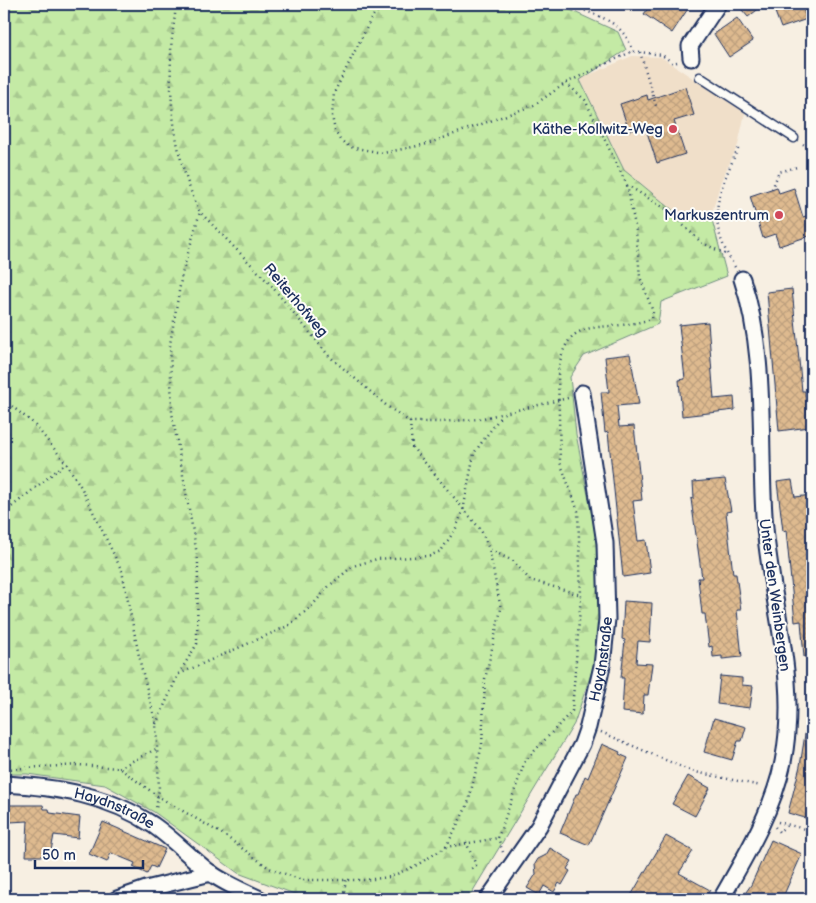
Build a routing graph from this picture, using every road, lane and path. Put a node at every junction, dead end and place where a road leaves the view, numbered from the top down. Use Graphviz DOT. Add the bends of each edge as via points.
graph roads {
  1 [pos="176,4"];
  2 [pos="384,4"];
  3 [pos="566,4"];
  4 [pos="718,4"];
  5 [pos="633,51"];
  6 [pos="640,52"];
  7 [pos="691,58"];
  8 [pos="700,77"];
  9 [pos="566,82"];
  10 [pos="657,109"];
  11 [pos="794,138"];
  12 [pos="740,145"];
  13 [pos="797,167"];
  14 [pos="629,188"];
  15 [pos="772,189"];
  16 [pos="200,212"];
  17 [pos="727,255"];
  18 [pos="742,279"];
  19 [pos="582,393"];
  20 [pos="4,400"];
  21 [pos="558,402"];
  22 [pos="502,414"];
  23 [pos="410,422"];
  24 [pos="66,463"];
  25 [pos="463,511"];
  26 [pos="4,513"];
  27 [pos="489,549"];
  28 [pos="581,595"];
  29 [pos="178,675"];
  30 [pos="156,724"];
  31 [pos="588,727"];
  32 [pos="156,749"];
  33 [pos="119,768"];
  34 [pos="4,769"];
  35 [pos="4,784"];
  36 [pos="774,790"];
  37 [pos="159,797"];
  38 [pos="773,821"];
  39 [pos="782,823"];
  40 [pos="787,825"];
  41 [pos="812,832"];
  42 [pos="466,842"];
  43 [pos="446,847"];
  44 [pos="470,870"];
  45 [pos="211,873"];
  46 [pos="346,880"];
  47 [pos="117,899"];
  48 [pos="260,899"];
  49 [pos="335,899"];
  50 [pos="488,899"];
  51 [pos="721,899"];
  1 -- 16 [label="path, Reiterhofweg" via="171,52 172,110 188,185"];
  2 -- 9 [label="path" via="372,17 334,93 332,116 335,131 340,140 350,147 383,153 427,144 534,105"];
  3 -- 5 [label="path" via="619,26 629,38"];
  4 -- 7 [label="street" via="690,46"];
  5 -- 6 [label="path"];
  5 -- 9 [label="path"];
  6 -- 7 [label="path" via="662,54 673,63"];
  6 -- 10 [label="path"];
  8 -- 11 [label="lane"];
  9 -- 14 [label="path" via="585,100"];
  12 -- 17 [label="path" via="723,182 715,216"];
  13 -- 15 [label="path" via="780,172"];
  14 -- 17 [label="path" via="666,209 701,242"];
  14 -- 21 [label="path" via="640,277 653,312 652,319 585,328 576,333 560,358"];
  16 -- 23 [label="path, Reiterhofweg" via="270,284 329,356"];
  16 -- 29 [label="path" via="182,274 170,344 172,413 198,560 197,644"];
  17 -- 18 [label="path"];
  18 -- 36 [label="street, Unter den Weinbergen" via="753,319 758,359 769,574 785,650 788,685 783,762"];
  19 -- 21 [label="path"];
  19 -- 31 [label="street, Haydnstraße" via="605,542 607,576 602,666"];
  20 -- 24 [label="path" via="33,423"];
  21 -- 22 [label="path"];
  21 -- 28 [label="path" via="560,462 578,511"];
  22 -- 23 [label="path" via="441,422"];
  22 -- 25 [label="path" via="474,453"];
  23 -- 25 [label="path" via="412,447"];
  24 -- 26 [label="path"];
  24 -- 30 [label="path" via="112,546 122,571"];
  25 -- 27 [label="path" via="481,530"];
  25 -- 29 [label="path" via="441,551 429,556 377,559 354,566 288,626"];
  27 -- 28 [label="path" via="513,561 530,580"];
  27 -- 43 [label="path" via="501,609 485,679 482,745 468,804"];
  28 -- 42 [label="path" via="572,711 525,760 498,838"];
  29 -- 30 [label="path"];
  30 -- 32 [label="path"];
  31 -- 36 [label="path" via="691,771"];
  31 -- 50 [label="street, Haydnstraße" via="539,826"];
  32 -- 33 [label="path"];
  32 -- 37 [label="path"];
  33 -- 34 [label="path" via="88,765"];
  33 -- 37 [label="path"];
  35 -- 45 [label="street, Haydnstraße" via="71,790 98,798 152,825"];
  36 -- 51 [label="street, Unter den Weinbergen" via="764,818"];
  37 -- 46 [label="path" via="224,835 269,868 302,880"];
  38 -- 40 [label="path" via="779,832"];
  39 -- 40 [label="path"];
  40 -- 41 [label="path"];
  42 -- 43 [label="path"];
  42 -- 44 [label="path" via="476,866"];
  43 -- 46 [label="path" via="390,877"];
  45 -- 47 [label="street"];
  45 -- 48 [label="street, Haydnstraße"];
  46 -- 49 [label="path" via="344,898"];
}
